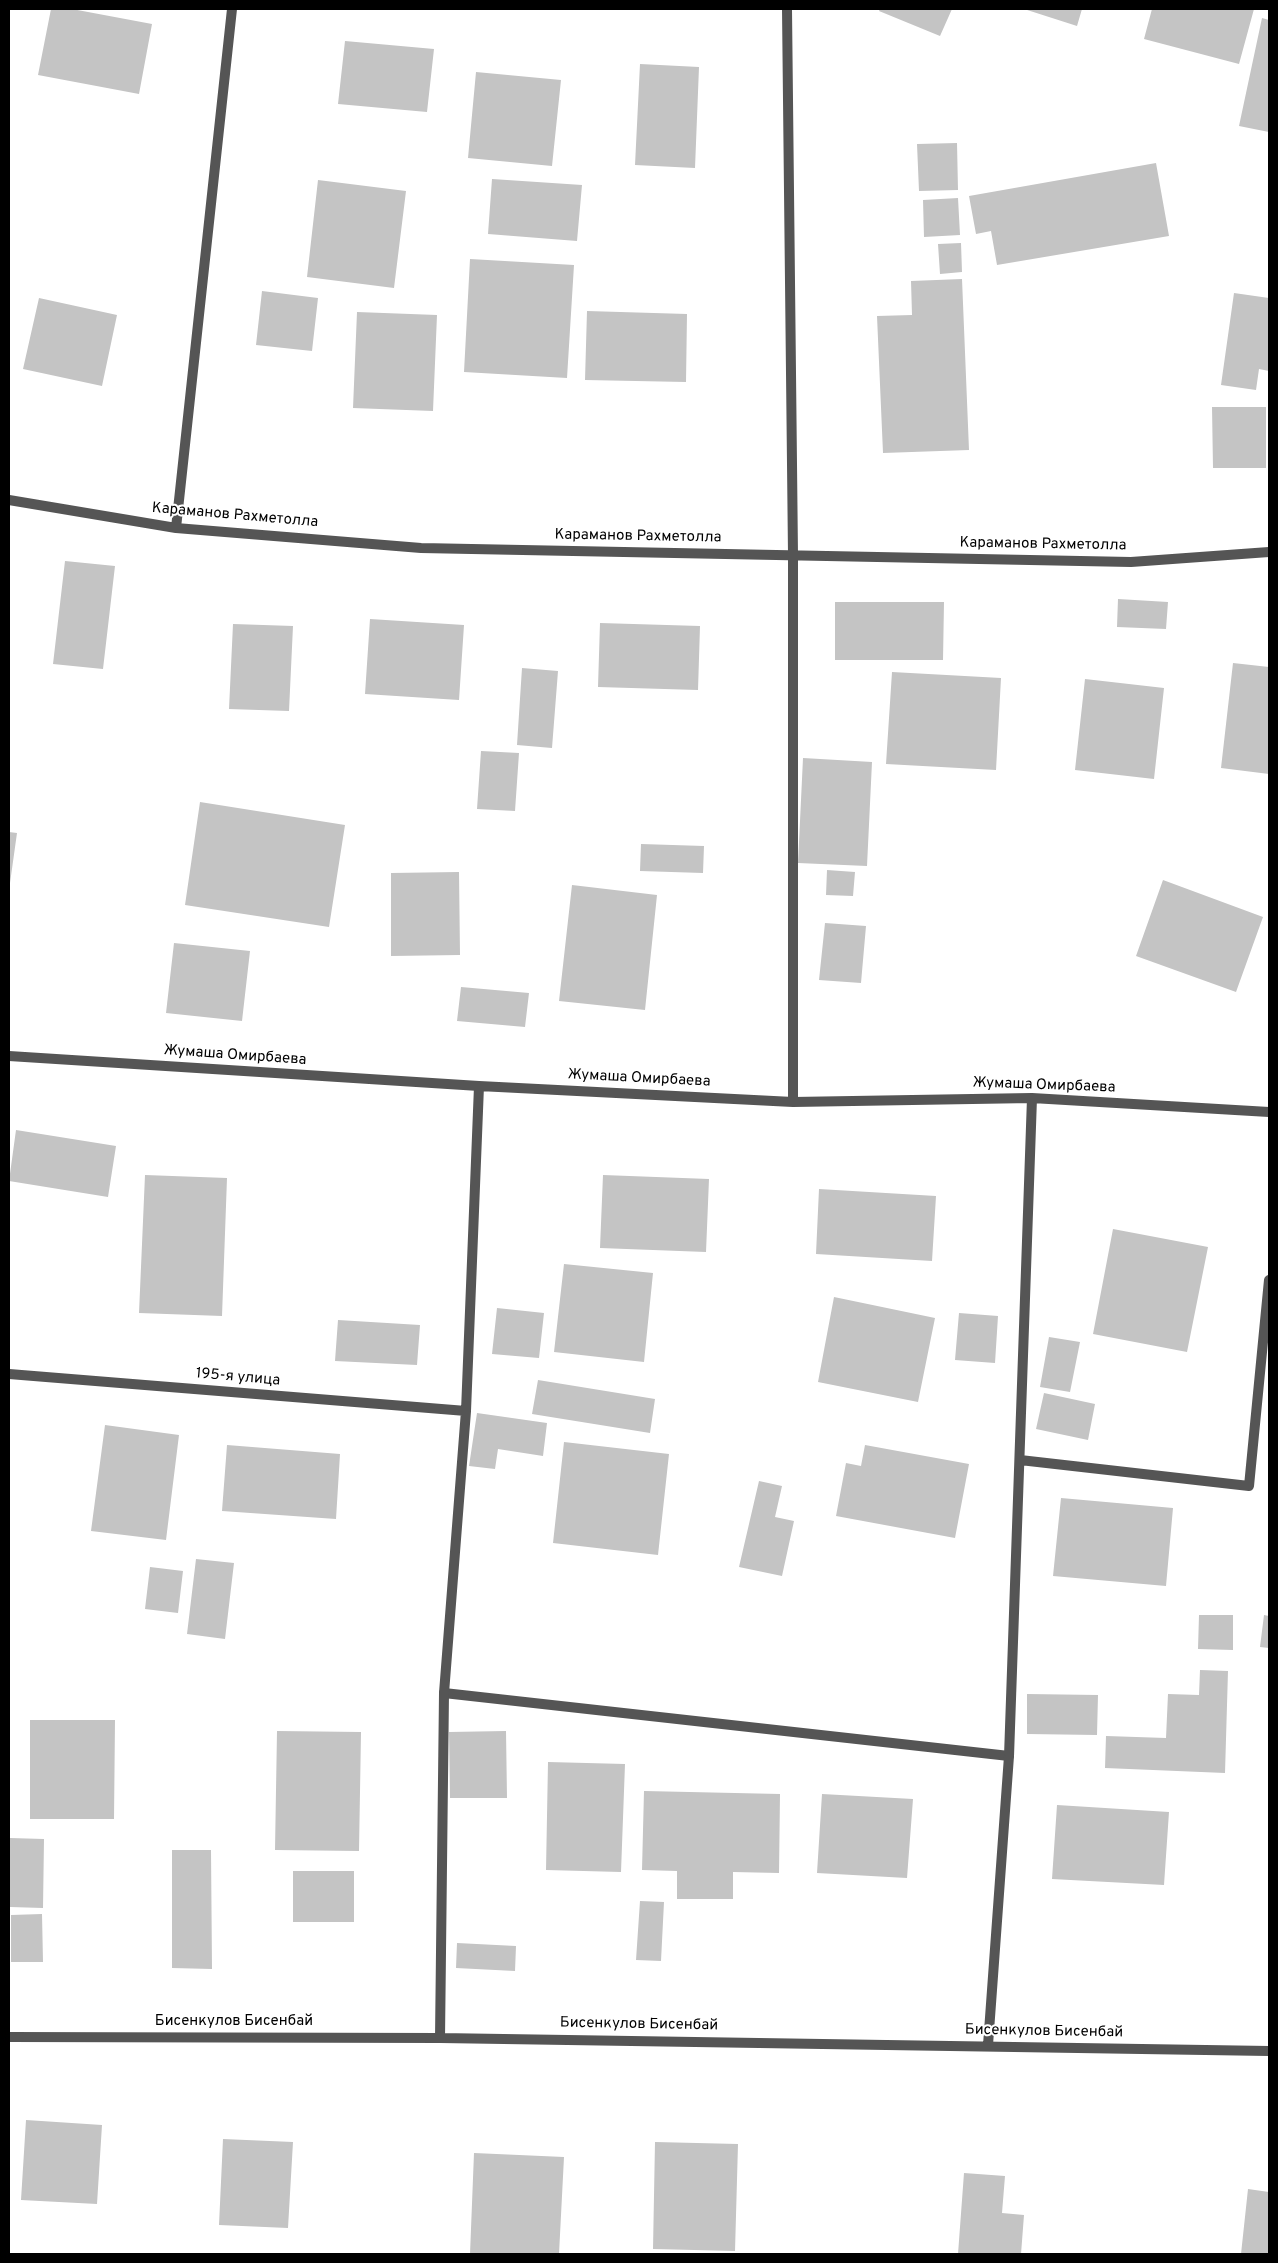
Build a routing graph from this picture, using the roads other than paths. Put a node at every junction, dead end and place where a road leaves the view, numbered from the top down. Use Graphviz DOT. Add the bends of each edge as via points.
graph roads {
  1 [pos="232,9"];
  2 [pos="787,9"];
  3 [pos="9,500"];
  4 [pos="176,528"];
  5 [pos="1269,552"];
  6 [pos="793,555"];
  7 [pos="9,1056"];
  8 [pos="479,1086"];
  9 [pos="1032,1098"];
  10 [pos="794,1102"];
  11 [pos="1269,1112"];
  12 [pos="1269,1280"];
  13 [pos="9,1374"];
  14 [pos="466,1411"];
  15 [pos="1020,1460"];
  16 [pos="444,1693"];
  17 [pos="1009,1756"];
  18 [pos="9,2037"];
  19 [pos="440,2038"];
  20 [pos="988,2045"];
  21 [pos="1269,2051"];
  1 -- 4 [label="street"];
  2 -- 6 [label="street"];
  3 -- 4 [label="street, Караманов Рахметолла"];
  4 -- 6 [label="street, Караманов Рахметолла" via="420,548"];
  5 -- 6 [label="street, Караманов Рахметолла" via="1131,562"];
  6 -- 10 [label="street"];
  7 -- 8 [label="street, Жумаша Омирбаева"];
  8 -- 10 [label="street, Жумаша Омирбаева"];
  8 -- 14 [label="street"];
  9 -- 10 [label="street, Жумаша Омирбаева"];
  9 -- 11 [label="street, Жумаша Омирбаева"];
  9 -- 15 [label="street"];
  12 -- 15 [label="street" via="1248,1486"];
  13 -- 14 [label="street, 195-я улица"];
  14 -- 16 [label="street"];
  15 -- 17 [label="street"];
  16 -- 17 [label="street"];
  16 -- 19 [label="street"];
  17 -- 20 [label="street"];
  18 -- 19 [label="street, Бисенкулов Бисенбай"];
  19 -- 20 [label="street, Бисенкулов Бисенбай"];
  20 -- 21 [label="street, Бисенкулов Бисенбай"];
}
